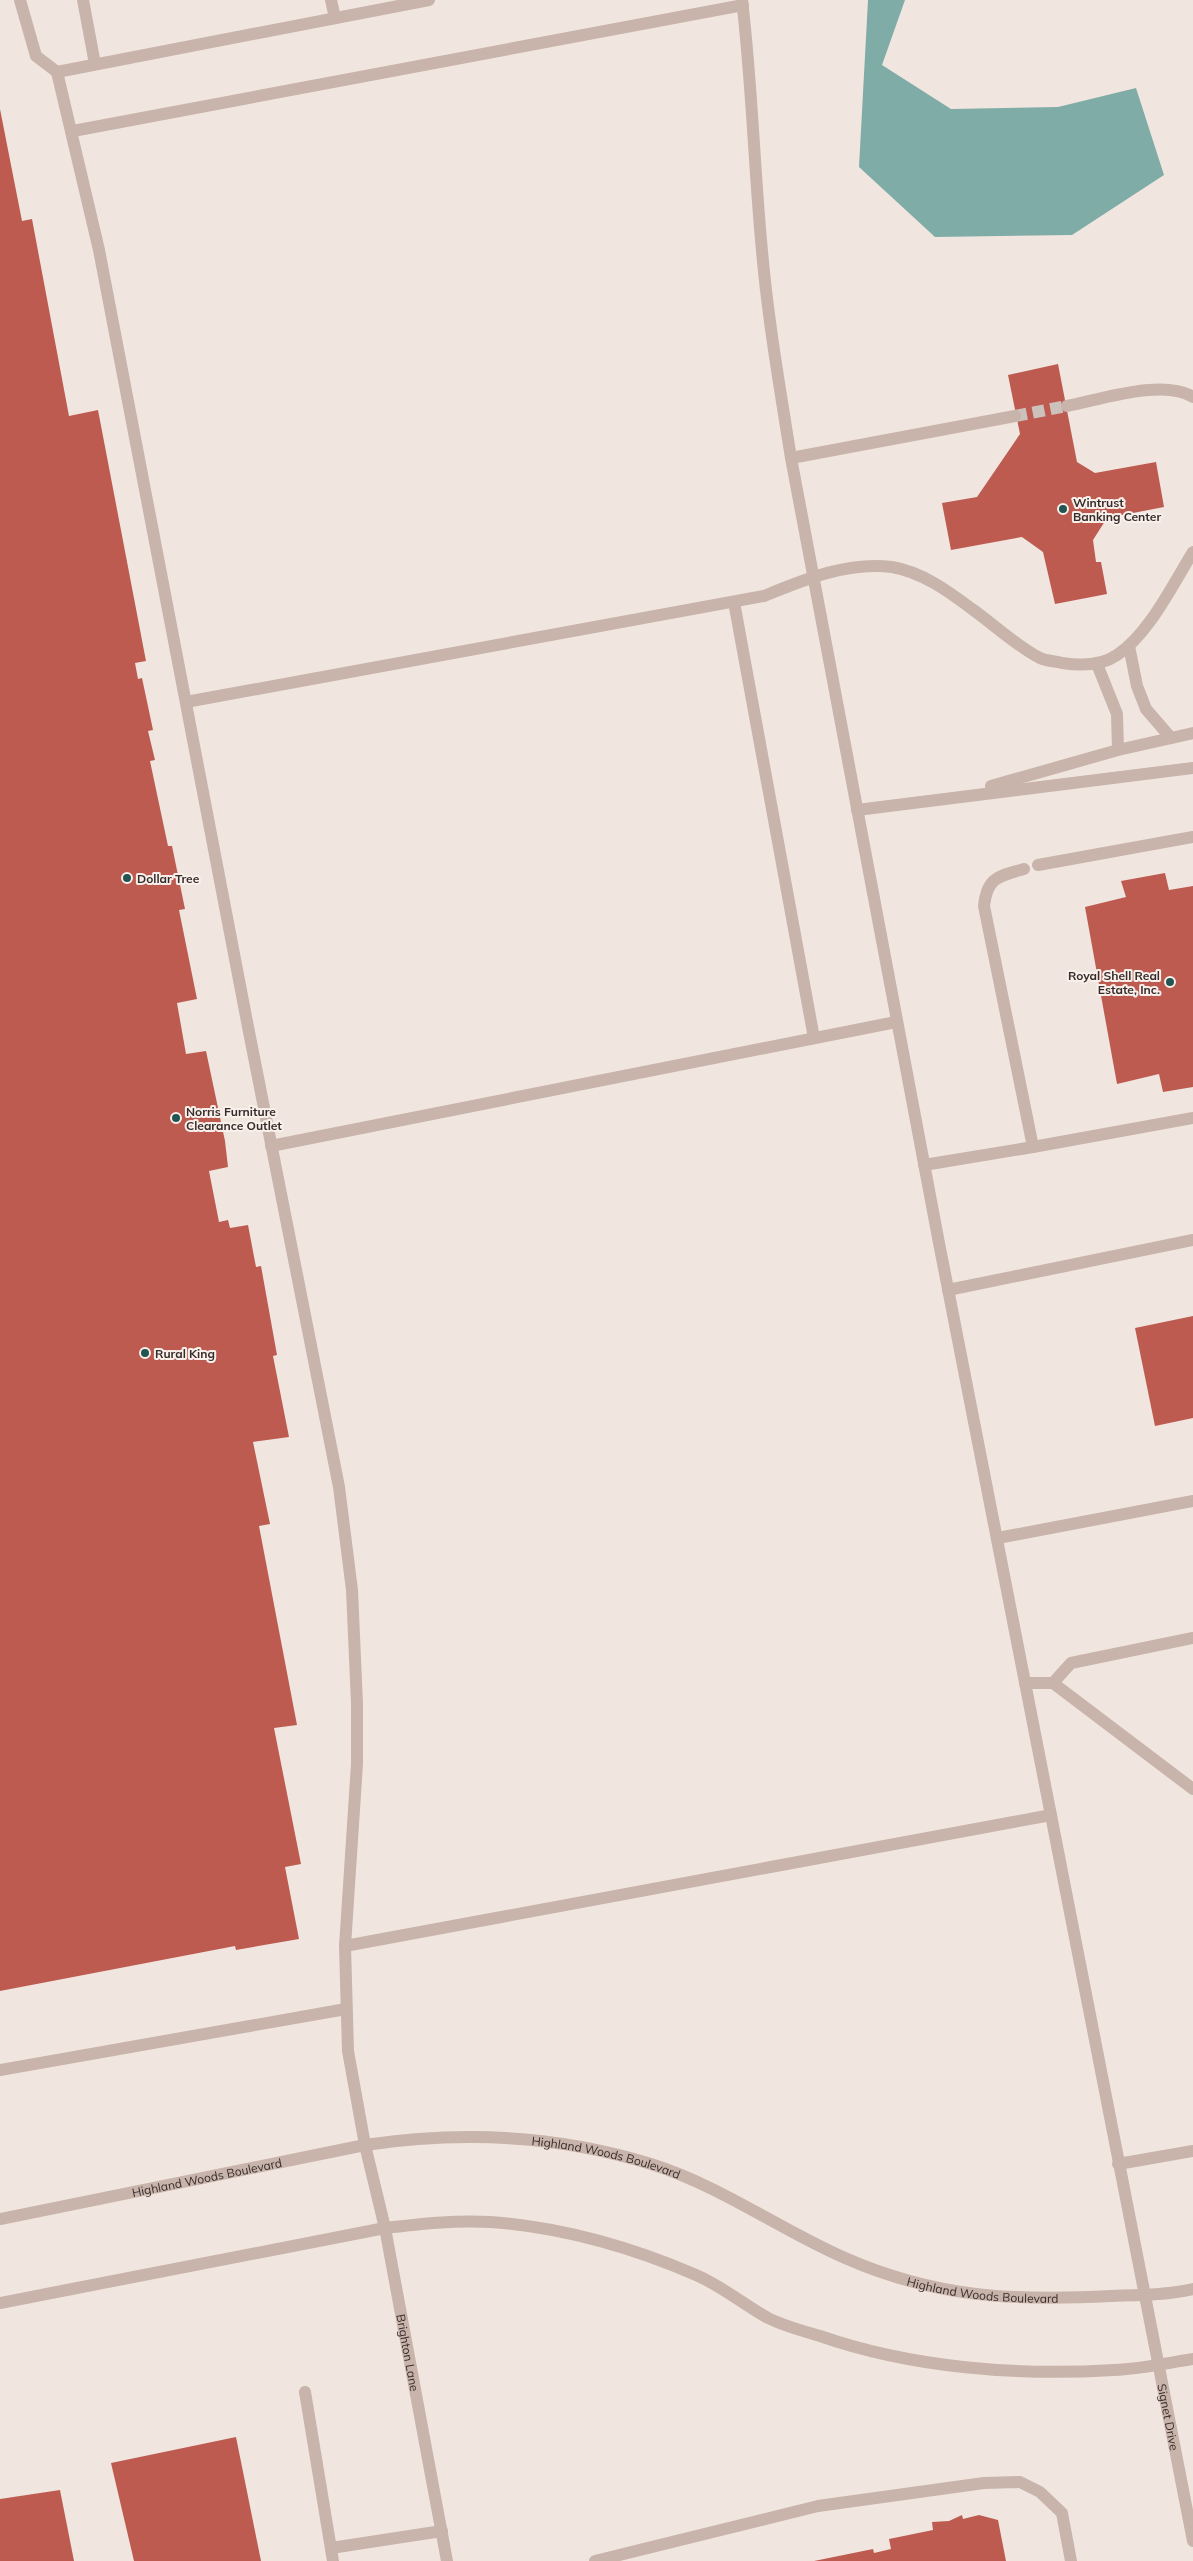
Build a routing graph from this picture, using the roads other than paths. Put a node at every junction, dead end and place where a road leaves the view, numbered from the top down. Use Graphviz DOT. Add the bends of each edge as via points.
graph roads {
  1 [pos="20,0"];
  2 [pos="83,0"];
  3 [pos="331,0"];
  4 [pos="429,0"];
  5 [pos="743,2"];
  6 [pos="335,18"];
  7 [pos="95,64"];
  8 [pos="57,72"];
  9 [pos="73,130"];
  10 [pos="1193,397"];
  11 [pos="1067,406"];
  12 [pos="1015,416"];
  13 [pos="791,458"];
  14 [pos="1193,552"];
  15 [pos="814,575"];
  16 [pos="734,602"];
  17 [pos="1128,646"];
  18 [pos="1096,664"];
  19 [pos="186,702"];
  20 [pos="1193,733"];
  21 [pos="1171,738"];
  22 [pos="1118,750"];
  23 [pos="1193,768"];
  24 [pos="952,797"];
  25 [pos="856,810"];
  26 [pos="1193,837"];
  27 [pos="1038,865"];
  28 [pos="1024,869"];
  29 [pos="896,1022"];
  30 [pos="814,1038"];
  31 [pos="1193,1118"];
  32 [pos="271,1146"];
  33 [pos="1033,1147"];
  34 [pos="924,1165"];
  35 [pos="1193,1240"];
  36 [pos="948,1290"];
  37 [pos="1193,1501"];
  38 [pos="998,1538"];
  39 [pos="1193,1638"];
  40 [pos="1026,1683"];
  41 [pos="1053,1683"];
  42 [pos="1193,1789"];
  43 [pos="1051,1815"];
  44 [pos="345,1946"];
  45 [pos="346,2009"];
  46 [pos="0,2070"];
  47 [pos="365,2145"];
  48 [pos="1193,2151"];
  49 [pos="1118,2164"];
  50 [pos="0,2219"];
  51 [pos="385,2228"];
  52 [pos="1193,2289"];
  53 [pos="1144,2294"];
  54 [pos="0,2303"];
  55 [pos="1193,2359"];
  56 [pos="1157,2364"];
  57 [pos="304,2392"];
  58 [pos="442,2531"];
  59 [pos="1193,2541"];
  60 [pos="331,2548"];
  61 [pos="333,2561"];
  62 [pos="447,2561"];
  63 [pos="595,2561"];
  64 [pos="1071,2561"];
  1 -- 8 [label="street" via="36,56"];
  2 -- 7 [label="street"];
  3 -- 6 [label="street"];
  4 -- 6 [label="street"];
  5 -- 9 [label="street"];
  5 -- 13 [label="street, Signet Drive" via="762,253"];
  6 -- 7 [label="street"];
  7 -- 8 [label="street"];
  8 -- 9 [label="street, Brighton Lane"];
  9 -- 19 [label="street, Brighton Lane"];
  10 -- 11 [label="street" via="1172,390 1153,390"];
  12 -- 13 [label="street"];
  13 -- 15 [label="street, Signet Drive"];
  14 -- 17 [label="street" via="1148,623"];
  15 -- 16 [label="street" via="764,596"];
  15 -- 18 [label="street" via="890,567 916,573 1040,658 1078,666"];
  15 -- 25 [label="street, Signet Drive"];
  16 -- 19 [label="street"];
  16 -- 30 [label="street"];
  17 -- 18 [label="street" via="1116,656"];
  17 -- 21 [label="street" via="1146,709"];
  18 -- 22 [label="street" via="1118,714"];
  19 -- 32 [label="street, Brighton Lane"];
  20 -- 21 [label="street"];
  21 -- 22 [label="street"];
  22 -- 24 [label="street"];
  23 -- 24 [label="street"];
  24 -- 25 [label="street"];
  25 -- 29 [label="street, Signet Drive"];
  26 -- 27 [label="street"];
  28 -- 33 [label="street" via="996,877 986,892 984,906"];
  29 -- 30 [label="street"];
  29 -- 34 [label="street, Signet Drive"];
  30 -- 32 [label="street"];
  31 -- 33 [label="street"];
  32 -- 44 [label="street, Brighton Lane" via="337,1478 352,1590 357,1764"];
  33 -- 34 [label="street"];
  34 -- 36 [label="street, Signet Drive"];
  35 -- 36 [label="street"];
  36 -- 38 [label="street, Signet Drive"];
  37 -- 38 [label="street"];
  38 -- 40 [label="street, Signet Drive"];
  39 -- 41 [label="street" via="1071,1663"];
  40 -- 41 [label="street"];
  40 -- 43 [label="street, Signet Drive"];
  41 -- 42 [label="street"];
  43 -- 44 [label="street"];
  43 -- 49 [label="street, Signet Drive"];
  44 -- 45 [label="street, Brighton Lane"];
  45 -- 46 [label="street"];
  45 -- 47 [label="street, Brighton Lane" via="348,2051"];
  47 -- 50 [label="street, Highland Woods Boulevard"];
  47 -- 51 [label="street, Brighton Lane"];
  47 -- 53 [label="street, Highland Woods Boulevard" via="480,2136 568,2144 627,2157 693,2179 845,2258 934,2288 979,2296 1041,2300"];
  48 -- 49 [label="street"];
  49 -- 53 [label="street, Signet Drive"];
  51 -- 54 [label="street"];
  51 -- 56 [label="street" via="488,2222 533,2226 589,2238 645,2254 699,2276 769,2318 822,2338 877,2353 1022,2372 1116,2370"];
  51 -- 58 [label="street, Brighton Lane"];
  52 -- 53 [label="street, Highland Woods Boulevard"];
  53 -- 56 [label="street, Signet Drive"];
  55 -- 56 [label="street"];
  56 -- 59 [label="street, Signet Drive"];
  57 -- 60 [label="street"];
  58 -- 60 [label="street"];
  58 -- 62 [label="street, Brighton Lane"];
  60 -- 61 [label="street"];
  63 -- 64 [label="street" via="818,2506 984,2483 1020,2482 1040,2492 1062,2513"];
}
